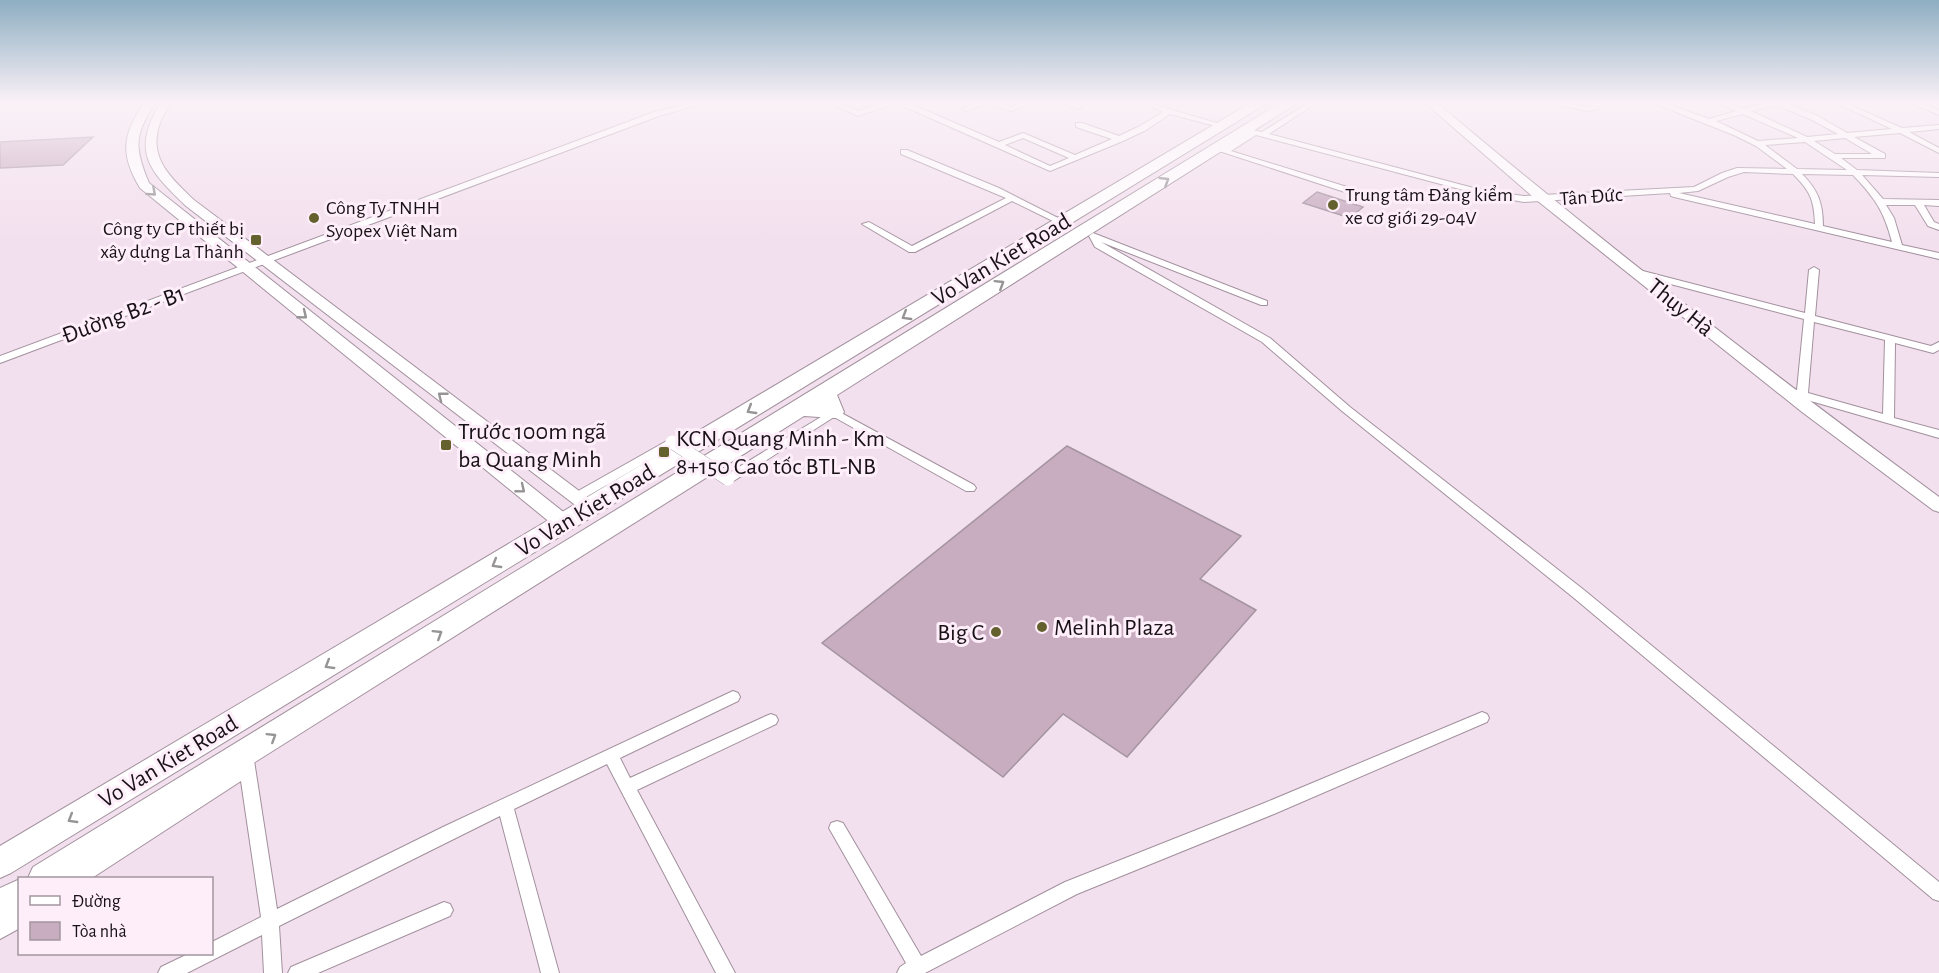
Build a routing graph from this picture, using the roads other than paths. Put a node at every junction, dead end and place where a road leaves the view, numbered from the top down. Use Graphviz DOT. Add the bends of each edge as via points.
graph roads {
  1 [pos="133,147"];
  2 [pos="151,147"];
  3 [pos="567,147"];
  4 [pos="1003,147"];
  5 [pos="1052,147"];
  6 [pos="1101,147"];
  7 [pos="1186,147"];
  8 [pos="1227,147"];
  9 [pos="1313,147"];
  10 [pos="1482,147"];
  11 [pos="1760,147"];
  12 [pos="1819,147"];
  13 [pos="1868,147"];
  14 [pos="1222,150"];
  15 [pos="904,152"];
  16 [pos="1833,156"];
  17 [pos="1076,158"];
  18 [pos="1792,171"];
  19 [pos="1855,173"];
  20 [pos="1939,175"];
  21 [pos="1662,191"];
  22 [pos="1357,193"];
  23 [pos="1012,198"];
  24 [pos="1543,200"];
  25 [pos="1882,202"];
  26 [pos="1918,203"];
  27 [pos="1939,203"];
  28 [pos="1062,222"];
  29 [pos="866,224"];
  30 [pos="1819,227"];
  31 [pos="1939,227"];
  32 [pos="1088,234"];
  33 [pos="1898,246"];
  34 [pos="1939,256"];
  35 [pos="265,260"];
  36 [pos="246,268"];
  37 [pos="1814,270"];
  38 [pos="1638,273"];
  39 [pos="1264,303"];
  40 [pos="1809,317"];
  41 [pos="1890,339"];
  42 [pos="1937,351"];
  43 [pos="0,360"];
  44 [pos="1786,390"];
  45 [pos="1802,395"];
  46 [pos="820,405"];
  47 [pos="1888,420"];
  48 [pos="1939,434"];
  49 [pos="970,488"];
  50 [pos="582,502"];
  51 [pos="1939,506"];
  52 [pos="557,518"];
  53 [pos="613,525"];
  54 [pos="587,541"];
  55 [pos="733,697"];
  56 [pos="1482,718"];
  57 [pos="771,720"];
  58 [pos="610,755"];
  59 [pos="245,761"];
  60 [pos="627,787"];
  61 [pos="505,806"];
  62 [pos="837,828"];
  63 [pos="0,863"];
  64 [pos="47,877"];
  65 [pos="81,877"];
  66 [pos="1939,893"];
  67 [pos="18,895"];
  68 [pos="0,906"];
  69 [pos="444,910"];
  70 [pos="18,919"];
  71 [pos="270,922"];
  72 [pos="0,930"];
  73 [pos="213,950"];
  74 [pos="205,955"];
  75 [pos="912,970"];
  76 [pos="167,973"];
  77 [pos="273,973"];
  78 [pos="297,973"];
  79 [pos="550,973"];
  80 [pos="726,973"];
  1 -- 36 [label="street, one-way" via="132,157 142,182"];
  2 -- 35 [label="street" via="162,177"];
  3 -- 35 [label="street, Đường B2 - B1"];
  4 -- 17 [label="street" via="1050,170"];
  5 -- 17 [label="street"];
  6 -- 17 [label="street"];
  7 -- 28 [label="highway, Vo Van Kiet Road"];
  8 -- 14 [label="highway, Vo Van Kiet Road"];
  9 -- 24 [label="street, Tân Đức" via="1485,193"];
  10 -- 24 [label="street, Thụy Hà"];
  11 -- 18 [label="street"];
  12 -- 16 [label="street"];
  13 -- 16 [label="street" via="1882,156"];
  14 -- 22 [label="street"];
  32 -- 14 [label="highway, Vo Van Kiet Road, one-way"];
  15 -- 23 [label="street"];
  16 -- 19 [label="street"];
  18 -- 19 [label="street, Tân Đức"];
  18 -- 21 [label="street, Tân Đức" via="1727,172 1695,189"];
  18 -- 30 [label="street" via="1812,189"];
  19 -- 20 [label="street, Tân Đức"];
  19 -- 25 [label="street"];
  21 -- 24 [label="street, Tân Đức"];
  21 -- 30 [label="street"];
  23 -- 28 [label="street"];
  23 -- 29 [label="street" via="912,250"];
  24 -- 38 [label="street, Thụy Hà"];
  25 -- 26 [label="street"];
  25 -- 33 [label="street" via="1892,218"];
  26 -- 27 [label="street"];
  26 -- 31 [label="street" via="1931,224"];
  28 -- 50 [label="highway, Vo Van Kiet Road, one-way"];
  30 -- 33 [label="street"];
  32 -- 39 [label="street"];
  46 -- 32 [label="highway, Vo Van Kiet Road, one-way" via="916,344 964,307"];
  32 -- 66 [label="street" via="1108,251 1266,340"];
  33 -- 34 [label="street"];
  35 -- 36 [label="street, Đường B2 - B1"];
  50 -- 35 [label="street, one-way"];
  36 -- 43 [label="street, Đường B2 - B1"];
  36 -- 52 [label="street, one-way"];
  37 -- 40 [label="street"];
  38 -- 40 [label="street"];
  38 -- 44 [label="street, Thụy Hà"];
  40 -- 41 [label="street"];
  40 -- 45 [label="street"];
  41 -- 42 [label="street"];
  41 -- 47 [label="street"];
  44 -- 45 [label="street"];
  44 -- 51 [label="street, Thụy Hà"];
  45 -- 47 [label="street"];
  46 -- 49 [label="street"];
  46 -- 50 [label="street, bridge" via="728,479 672,442"];
  46 -- 53 [label="highway, Vo Van Kiet Road"];
  47 -- 48 [label="street"];
  50 -- 52 [label="highway, Vo Van Kiet Road"];
  50 -- 53 [label="highway"];
  52 -- 54 [label="highway"];
  52 -- 63 [label="highway, Vo Van Kiet Road, one-way"];
  53 -- 54 [label="highway, Vo Van Kiet Road"];
  59 -- 54 [label="highway, Vo Van Kiet Road, one-way"];
  55 -- 58 [label="street"];
  56 -- 75 [label="street" via="1071,888"];
  57 -- 60 [label="street"];
  58 -- 60 [label="street"];
  58 -- 61 [label="street"];
  59 -- 64 [label="highway, Vo Van Kiet Road"];
  59 -- 65 [label="street"];
  59 -- 71 [label="street"];
  60 -- 80 [label="street"];
  61 -- 71 [label="street"];
  61 -- 79 [label="street"];
  62 -- 75 [label="street"];
  67 -- 68 [label="highway"];
  69 -- 78 [label="street"];
  70 -- 72 [label="street"];
  71 -- 73 [label="street"];
  71 -- 77 [label="street"];
  74 -- 76 [label="street"];
}
